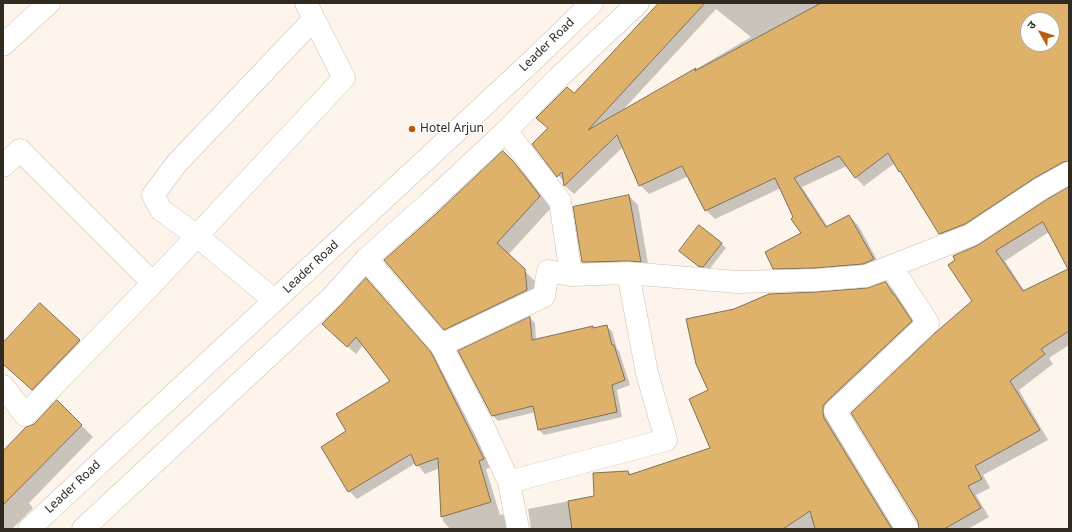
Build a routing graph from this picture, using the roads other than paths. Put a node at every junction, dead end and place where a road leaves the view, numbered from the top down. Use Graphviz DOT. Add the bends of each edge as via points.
graph roads {
  1 [pos="49,3"];
  2 [pos="592,3"];
  3 [pos="638,3"];
  4 [pos="310,11"];
  5 [pos="3,45"];
  6 [pos="506,131"];
  7 [pos="3,166"];
  8 [pos="1069,173"];
  9 [pos="197,236"];
  10 [pos="366,259"];
  11 [pos="891,266"];
  12 [pos="628,273"];
  13 [pos="571,275"];
  14 [pos="153,283"];
  15 [pos="274,300"];
  16 [pos="441,345"];
  17 [pos="3,386"];
  18 [pos="509,482"];
  19 [pos="29,529"];
  20 [pos="83,529"];
  21 [pos="518,529"];
  22 [pos="907,529"];
  1 -- 5 [label="street"];
  2 -- 15 [label="street, Leader Road"];
  3 -- 6 [label="street"];
  4 -- 9 [label="street" via="344,78"];
  4 -- 9 [label="street" via="177,163 153,195 161,210"];
  6 -- 10 [label="street"];
  6 -- 13 [label="street" via="560,201"];
  7 -- 14 [label="street" via="20,150"];
  8 -- 11 [label="street" via="971,235"];
  9 -- 14 [label="street"];
  9 -- 15 [label="street"];
  10 -- 16 [label="street"];
  10 -- 20 [label="street" via="331,298"];
  11 -- 12 [label="street" via="866,276 816,280 737,282"];
  11 -- 22 [label="street" via="928,323 835,411"];
  12 -- 13 [label="street"];
  12 -- 18 [label="street" via="647,373 666,440"];
  13 -- 16 [label="street" via="548,271 544,296"];
  14 -- 17 [label="street" via="25,415"];
  15 -- 19 [label="street, Leader Road"];
  16 -- 18 [label="street"];
  18 -- 21 [label="street"];
}
